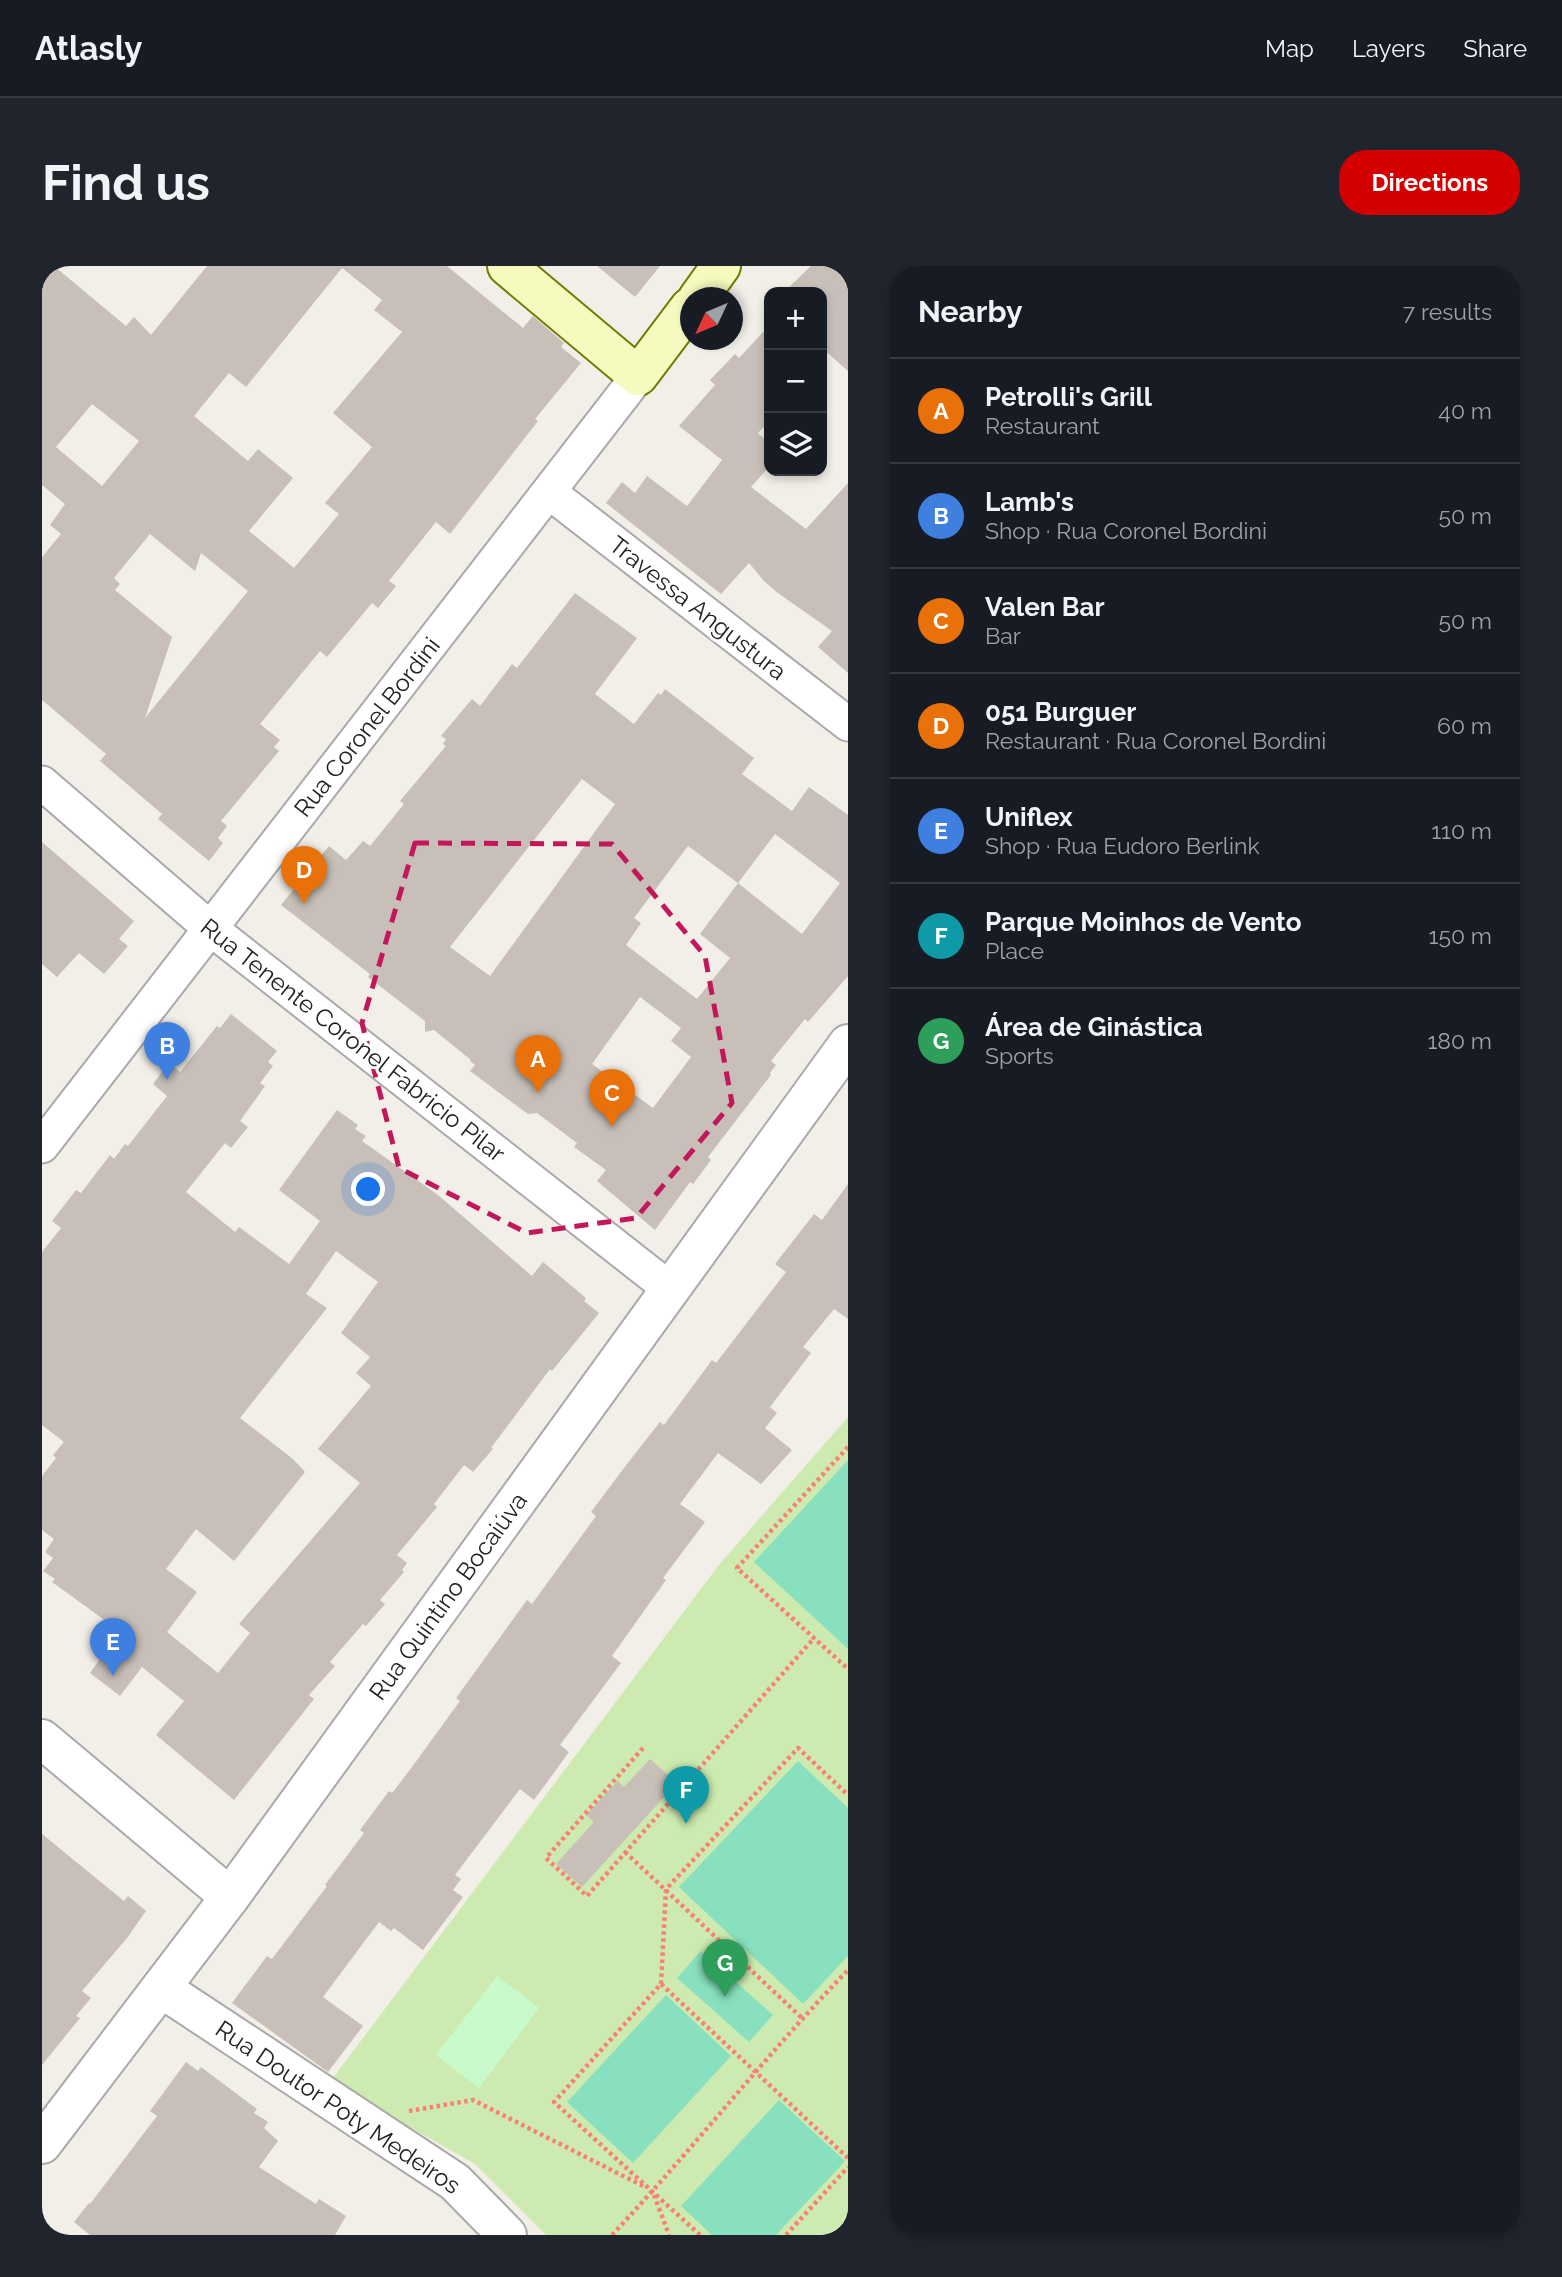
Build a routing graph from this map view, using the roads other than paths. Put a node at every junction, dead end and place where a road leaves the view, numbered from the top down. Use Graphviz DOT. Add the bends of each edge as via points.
graph roads {
  1 [pos="507,266"];
  2 [pos="721,266"];
  3 [pos="706,287"];
  4 [pos="680,321"];
  5 [pos="638,376"];
  6 [pos="549,492"];
  7 [pos="848,724"];
  8 [pos="42,783"];
  9 [pos="211,929"];
  10 [pos="848,1044"];
  11 [pos="42,1146"];
  12 [pos="670,1290"];
  13 [pos="42,1739"];
  14 [pos="230,1898"];
  15 [pos="160,1988"];
  16 [pos="42,2144"];
  17 [pos="507,2235"];
  1 -- 5 [label="main road"];
  2 -- 3 [label="main road"];
  4 -- 5 [label="main road, Rua Coronel Bordini"];
  5 -- 6 [label="street, Rua Coronel Bordini"];
  6 -- 7 [label="street, Travessa Angustura"];
  6 -- 9 [label="street, Rua Coronel Bordini"];
  8 -- 9 [label="street, Rua Tenente Coronel Fabricio Pilar"];
  9 -- 11 [label="street, Rua Coronel Bordini"];
  9 -- 12 [label="street, Rua Tenente Coronel Fabricio Pilar"];
  10 -- 12 [label="street, Rua Quintino Bocaiúva"];
  12 -- 14 [label="street, Rua Quintino Bocaiúva"];
  13 -- 14 [label="street"];
  14 -- 15 [label="street, Rua Quintino Bocaiúva"];
  15 -- 16 [label="street, Rua Quintino Bocaiúva"];
  15 -- 17 [label="street, Rua Doutor Poty Medeiros" via="456,2182"];
}
